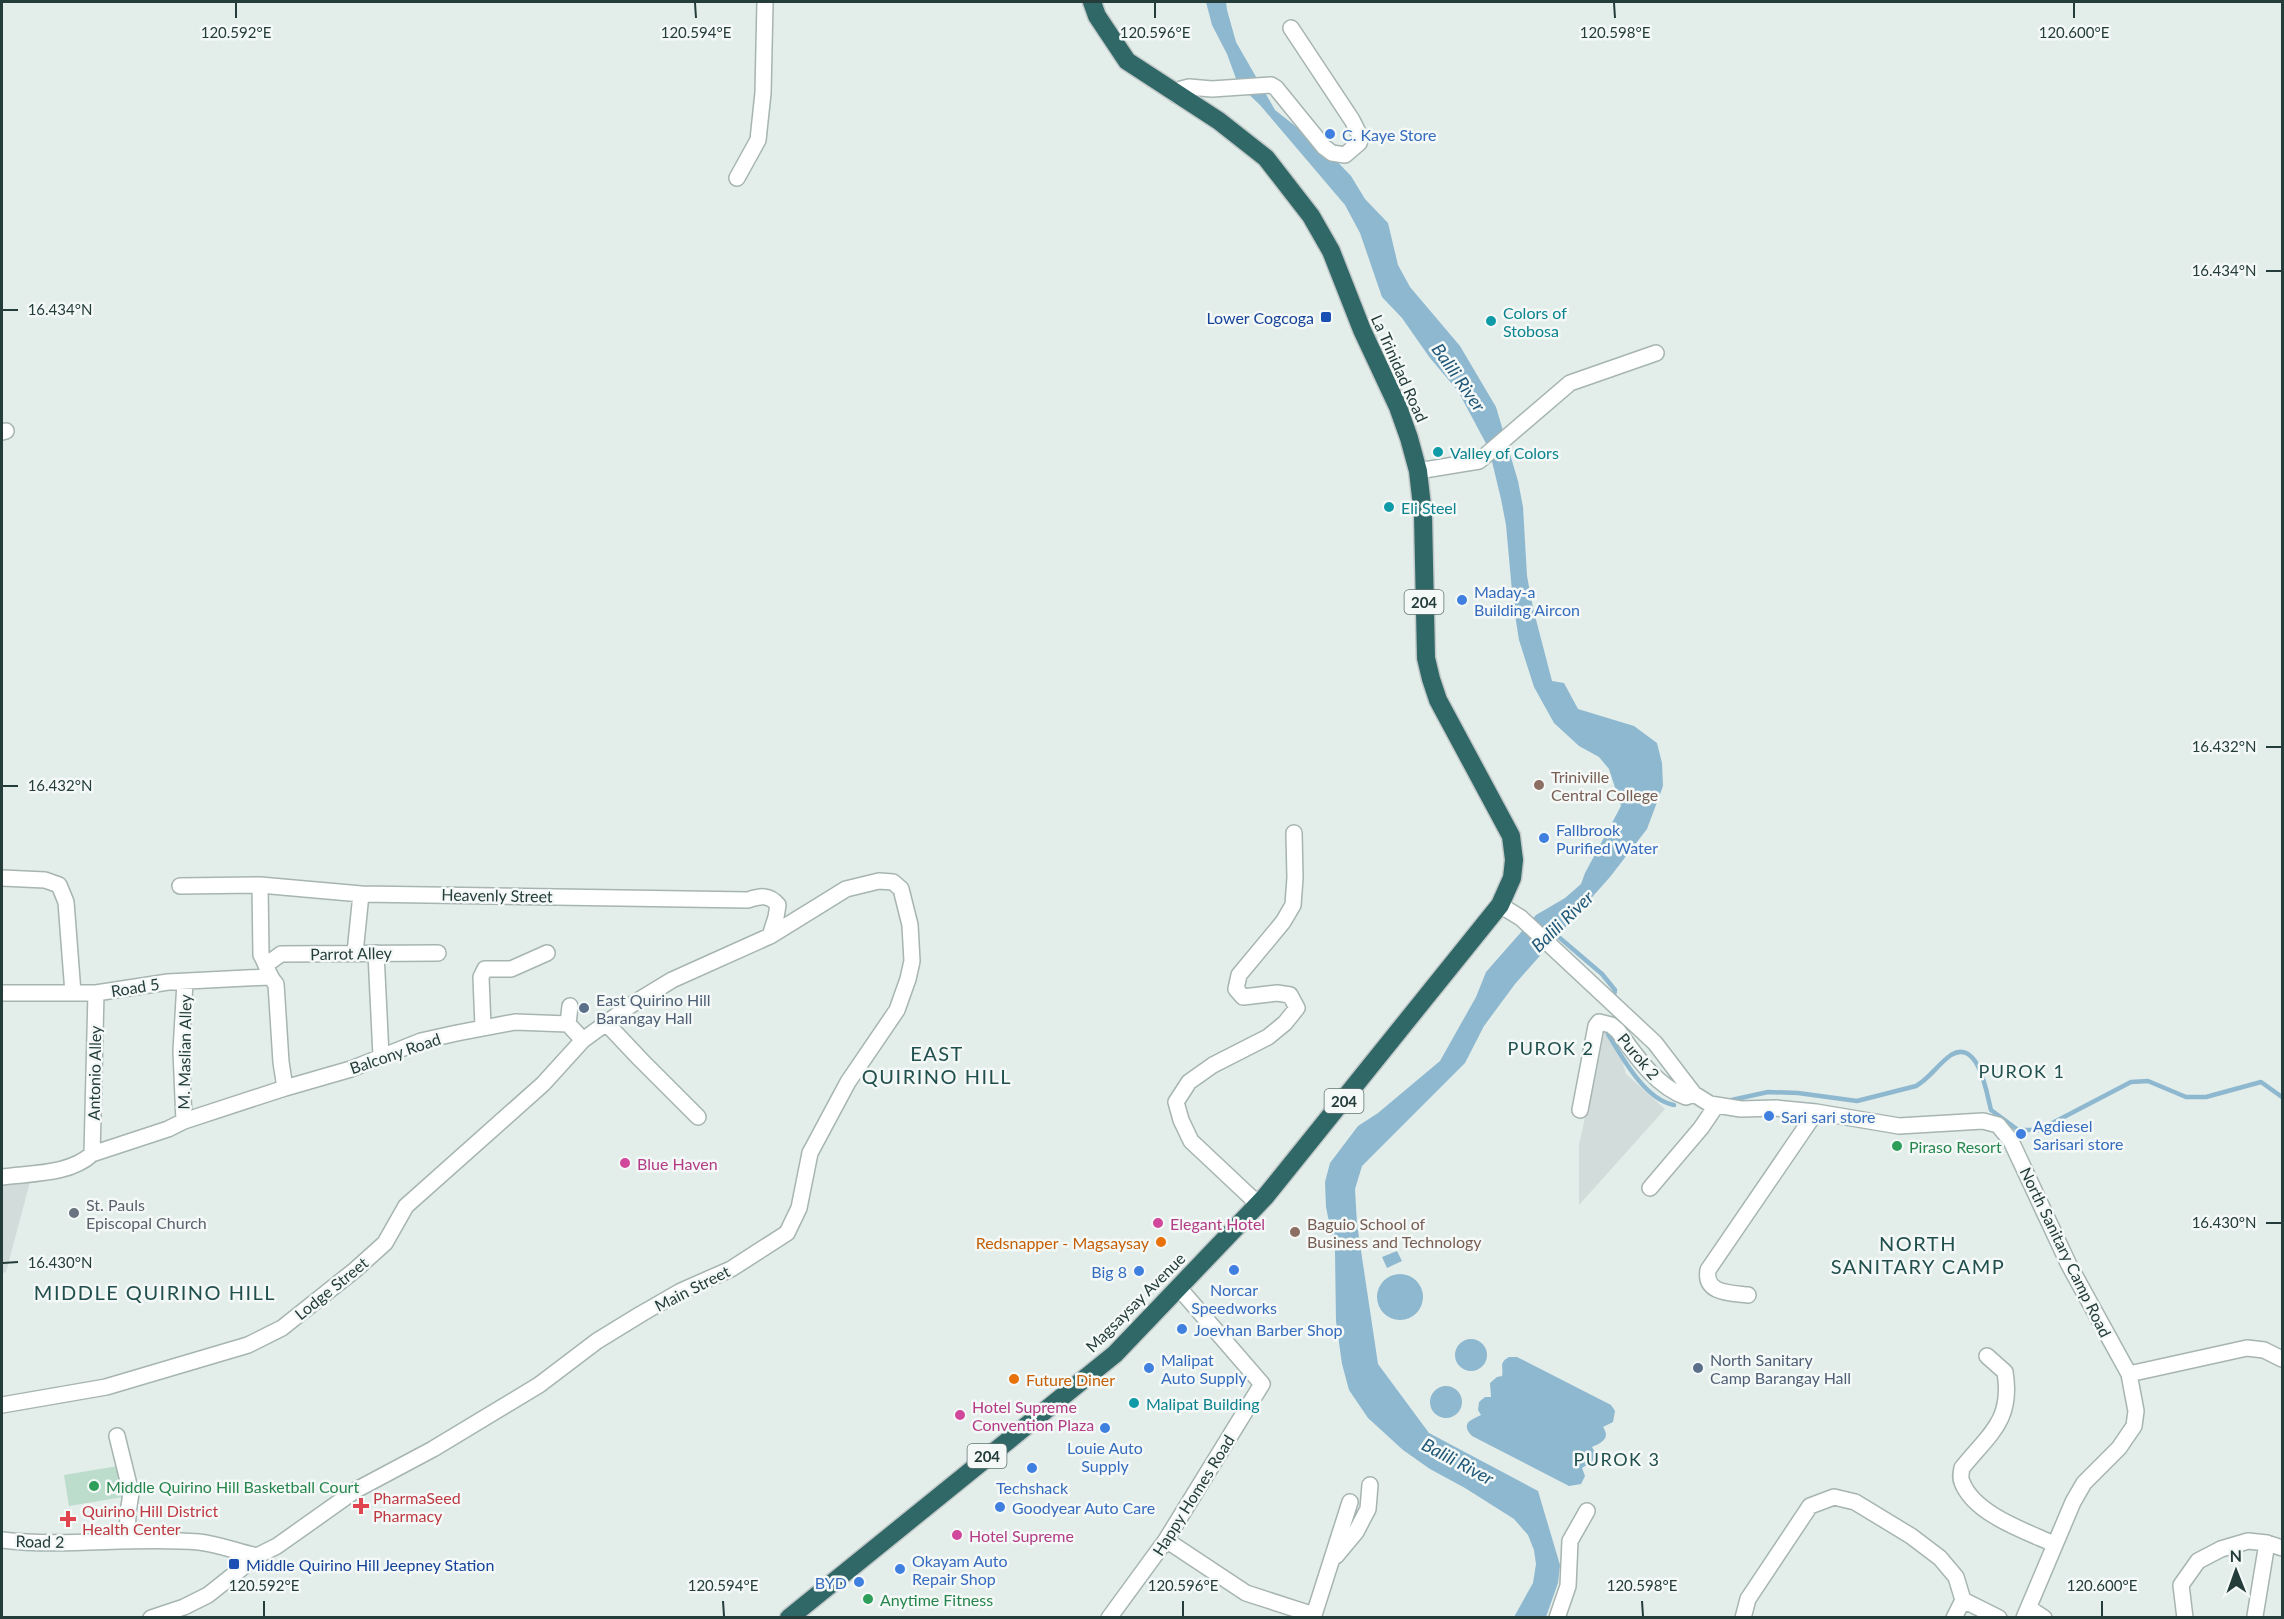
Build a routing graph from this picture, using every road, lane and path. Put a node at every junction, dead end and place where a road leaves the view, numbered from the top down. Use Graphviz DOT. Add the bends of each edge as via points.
graph roads {
  1 [pos="765,2"];
  2 [pos="1092,2"];
  3 [pos="1291,28"];
  4 [pos="1176,95"];
  5 [pos="737,177"];
  6 [pos="1656,353"];
  7 [pos="1418,471"];
  8 [pos="1294,833"];
  9 [pos="1511,836"];
  10 [pos="2,879"];
  11 [pos="260,885"];
  12 [pos="180,886"];
  13 [pos="361,894"];
  14 [pos="1500,905"];
  15 [pos="770,936"];
  16 [pos="355,953"];
  17 [pos="376,953"];
  18 [pos="438,953"];
  19 [pos="547,953"];
  20 [pos="267,970"];
  21 [pos="185,982"];
  22 [pos="2,993"];
  23 [pos="73,993"];
  24 [pos="96,993"];
  25 [pos="570,1006"];
  26 [pos="568,1024"];
  27 [pos="607,1024"];
  28 [pos="483,1027"];
  29 [pos="583,1040"];
  30 [pos="381,1056"];
  31 [pos="285,1088"];
  32 [pos="1694,1094"];
  33 [pos="1716,1106"];
  34 [pos="1580,1110"];
  35 [pos="1816,1112"];
  36 [pos="698,1117"];
  37 [pos="184,1121"];
  38 [pos="92,1154"];
  39 [pos="2,1177"];
  40 [pos="1650,1188"];
  41 [pos="1258,1204"];
  42 [pos="1179,1288"];
  43 [pos="1748,1295"];
  44 [pos="1987,1356"];
  45 [pos="2283,1359"];
  46 [pos="2129,1374"];
  47 [pos="2,1405"];
  48 [pos="117,1437"];
  49 [pos="1370,1485"];
  50 [pos="1350,1502"];
  51 [pos="1587,1510"];
  52 [pos="2,1540"];
  53 [pos="127,1540"];
  54 [pos="1166,1540"];
  55 [pos="2267,1543"];
  56 [pos="2054,1544"];
  57 [pos="2283,1548"];
  58 [pos="257,1556"];
  59 [pos="1333,1561"];
  60 [pos="1964,1600"];
  61 [pos="2026,1612"];
  62 [pos="1313,1616"];
  63 [pos="2255,1616"];
  64 [pos="151,1617"];
  65 [pos="789,1617"];
  66 [pos="1109,1617"];
  67 [pos="1557,1617"];
  68 [pos="1743,1617"];
  69 [pos="1954,1617"];
  70 [pos="1999,1617"];
  71 [pos="2044,1617"];
  72 [pos="2185,1617"];
  1 -- 5 [label="street" via="758,140"];
  2 -- 4 [label="highway, La Trinidad Road / 204" via="1127,61"];
  3 -- 4 [label="street" via="1361,138 1345,154 1332,153 1271,85 1189,87"];
  4 -- 7 [label="highway, La Trinidad Road / 204" via="1219,121 1266,158 1311,216 1331,251 1398,407"];
  6 -- 7 [label="street" via="1570,383 1479,461"];
  7 -- 9 [label="highway, La Trinidad Road / 204" via="1423,516 1424,634 1431,679 1449,721"];
  8 -- 41 [label="street" via="1293,905 1239,975 1236,989 1244,997 1290,995 1298,1008 1268,1037 1212,1065 1189,1082 1176,1102 1191,1141"];
  9 -- 14 [label="highway, Magsaysay Avenue / 204" via="1512,878"];
  10 -- 23 [label="street" via="45,880 59,885 66,902"];
  11 -- 12 [label="street, Heavenly Street"];
  11 -- 13 [label="street, Heavenly Street"];
  11 -- 20 [label="street" via="261,955"];
  13 -- 15 [label="street, Heavenly Street" via="748,900 761,896 773,898 778,905"];
  13 -- 16 [label="street"];
  14 -- 32 [label="street, North Sanitary Camp Road" via="1526,922 1655,1042"];
  14 -- 41 [label="highway, Magsaysay Avenue / 204"];
  15 -- 27 [label="street" via="672,980"];
  15 -- 58 [label="street, Main Street" via="846,889 867,882 893,882 904,894 912,946 908,979 897,1010 848,1082 819,1134 810,1153 799,1208 787,1233 731,1269 641,1314 539,1385 356,1490"];
  16 -- 17 [label="street, Parrot Alley"];
  16 -- 20 [label="street, Parrot Alley" via="281,954"];
  17 -- 18 [label="street, Parrot Alley"];
  17 -- 30 [label="street"];
  19 -- 28 [label="street" via="511,969 485,969 481,977"];
  20 -- 21 [label="street, Road 5"];
  20 -- 31 [label="street" via="276,984"];
  21 -- 24 [label="street, Road 5"];
  21 -- 37 [label="street, M. Maslian Alley" via="181,1051"];
  22 -- 23 [label="street, Road 5"];
  23 -- 24 [label="street, Road 5"];
  24 -- 38 [label="street, Antonio Alley"];
  25 -- 26 [label="street"];
  26 -- 28 [label="street, Balcony Road" via="515,1022"];
  26 -- 29 [label="street"];
  27 -- 29 [label="street"];
  27 -- 36 [label="street"];
  28 -- 30 [label="street, Balcony Road" via="421,1041"];
  29 -- 47 [label="street, Lodge Street" via="543,1084 406,1206 385,1244 282,1328 248,1345 106,1387"];
  30 -- 31 [label="street, Balcony Road"];
  31 -- 37 [label="street, Balcony Road"];
  32 -- 33 [label="street, North Sanitary Camp Road"];
  32 -- 34 [label="street, Purok 2" via="1686,1097 1663,1085 1618,1031 1599,1022"];
  33 -- 35 [label="street, North Sanitary Camp Road"];
  33 -- 40 [label="street"];
  35 -- 43 [label="street" via="1707,1270 1710,1284 1719,1292"];
  35 -- 46 [label="street, North Sanitary Camp Road" via="1899,1126 1971,1121 1998,1125 2011,1141 2069,1265"];
  37 -- 38 [label="street, Balcony Road"];
  38 -- 39 [label="street, Balcony Road" via="70,1167"];
  41 -- 42 [label="highway, Magsaysay Avenue / 204"];
  42 -- 54 [label="street, Happy Homes Road" via="1262,1384"];
  42 -- 65 [label="highway, Magsaysay Avenue / 204" via="1115,1354"];
  44 -- 56 [label="street" via="2006,1372 2004,1414 1962,1468 1961,1481 1976,1502 2004,1521"];
  45 -- 46 [label="street" via="2264,1350 2247,1348"];
  46 -- 56 [label="street, North Sanitary Camp Road" via="2136,1411 2134,1426 2119,1448 2084,1483"];
  48 -- 53 [label="street" via="131,1493"];
  49 -- 59 [label="street" via="1368,1509"];
  50 -- 59 [label="street"];
  51 -- 67 [label="street" via="1570,1541 1568,1586"];
  52 -- 53 [label="street, Road 2"];
  53 -- 58 [label="street, Road 2" via="201,1542"];
  54 -- 62 [label="street" via="1246,1593"];
  54 -- 66 [label="street, Happy Homes Road"];
  55 -- 57 [label="street"];
  55 -- 63 [label="street"];
  55 -- 72 [label="street" via="2248,1541 2198,1561 2181,1585"];
  56 -- 61 [label="street, North Sanitary Camp Road"];
  58 -- 64 [label="street, Main Street" via="208,1595"];
  59 -- 62 [label="street"];
  60 -- 68 [label="street" via="1956,1577 1940,1558 1855,1502 1834,1497 1810,1506 1748,1599"];
  60 -- 69 [label="street"];
  60 -- 70 [label="street"];
  61 -- 71 [label="street"];
}
